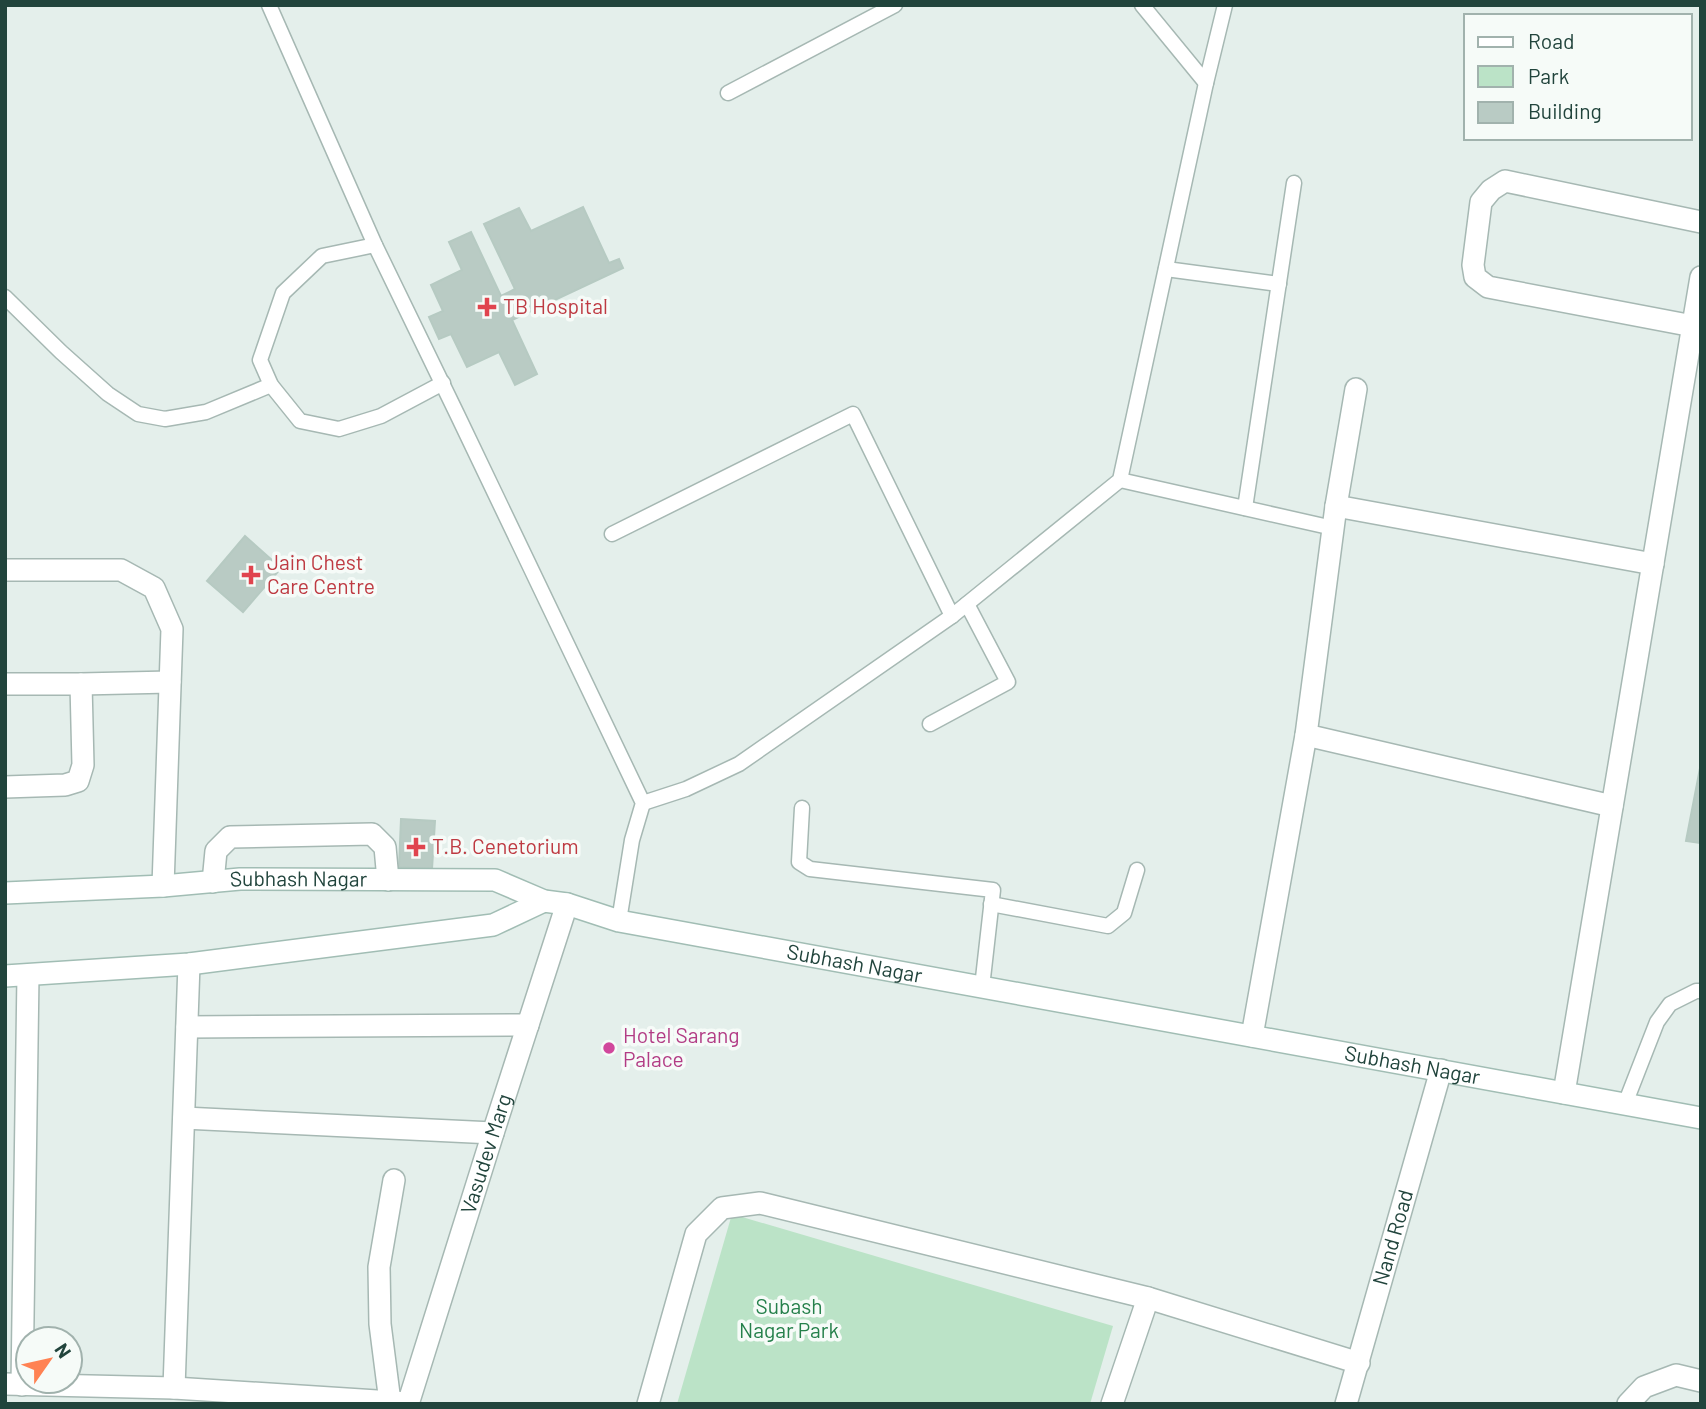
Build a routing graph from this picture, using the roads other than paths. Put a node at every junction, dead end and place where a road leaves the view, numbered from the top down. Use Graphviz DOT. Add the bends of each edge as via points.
graph roads {
  1 [pos="269,5"];
  2 [pos="895,5"];
  3 [pos="1142,5"];
  4 [pos="1225,5"];
  5 [pos="1206,83"];
  6 [pos="728,93"];
  7 [pos="1294,183"];
  8 [pos="1701,222"];
  9 [pos="375,245"];
  10 [pos="1166,269"];
  11 [pos="1701,277"];
  12 [pos="1279,284"];
  13 [pos="5,297"];
  14 [pos="1693,326"];
  15 [pos="443,383"];
  16 [pos="271,385"];
  17 [pos="1356,389"];
  18 [pos="1120,480"];
  19 [pos="1336,506"];
  20 [pos="1245,508"];
  21 [pos="1333,528"];
  22 [pos="611,534"];
  23 [pos="1653,564"];
  24 [pos="5,570"];
  25 [pos="967,604"];
  26 [pos="953,616"];
  27 [pos="170,682"];
  28 [pos="5,684"];
  29 [pos="81,684"];
  30 [pos="930,724"];
  31 [pos="1306,735"];
  32 [pos="5,787"];
  33 [pos="643,803"];
  34 [pos="1612,806"];
  35 [pos="802,808"];
  36 [pos="1137,870"];
  37 [pos="388,880"];
  38 [pos="213,882"];
  39 [pos="163,886"];
  40 [pos="5,893"];
  41 [pos="544,901"];
  42 [pos="567,904"];
  43 [pos="991,904"];
  44 [pos="618,921"];
  45 [pos="189,964"];
  46 [pos="28,975"];
  47 [pos="5,976"];
  48 [pos="982,987"];
  49 [pos="1701,990"];
  50 [pos="528,1025"];
  51 [pos="187,1027"];
  52 [pos="1252,1036"];
  53 [pos="1441,1070"];
  54 [pos="1564,1093"];
  55 [pos="1625,1104"];
  56 [pos="184,1118"];
  57 [pos="1701,1118"];
  58 [pos="493,1133"];
  59 [pos="394,1180"];
  60 [pos="1148,1298"];
  61 [pos="1359,1363"];
  62 [pos="1701,1381"];
  63 [pos="13,1384"];
  64 [pos="174,1388"];
  65 [pos="402,1403"];
  66 [pos="648,1404"];
  67 [pos="1112,1404"];
  68 [pos="1346,1404"];
  69 [pos="1628,1404"];
  1 -- 9 [label="lane"];
  2 -- 6 [label="lane"];
  3 -- 5 [label="lane"];
  4 -- 5 [label="lane"];
  5 -- 10 [label="lane"];
  7 -- 12 [label="lane"];
  8 -- 14 [label="street" via="1505,181 1481,202 1474,265 1475,277 1488,287"];
  9 -- 15 [label="lane"];
  9 -- 16 [label="lane" via="322,256 283,293 260,359"];
  10 -- 12 [label="lane"];
  10 -- 18 [label="lane"];
  11 -- 14 [label="street"];
  12 -- 20 [label="lane"];
  13 -- 16 [label="lane" via="108,394 138,414 165,419 206,412"];
  14 -- 23 [label="street"];
  15 -- 16 [label="lane" via="381,416 339,429 300,421"];
  15 -- 33 [label="lane"];
  17 -- 19 [label="street"];
  18 -- 20 [label="lane"];
  18 -- 25 [label="lane"];
  19 -- 21 [label="street"];
  19 -- 23 [label="street"];
  20 -- 21 [label="lane"];
  21 -- 31 [label="street"];
  22 -- 26 [label="lane" via="853,414"];
  23 -- 34 [label="street"];
  24 -- 27 [label="street" via="121,570 154,588 172,629"];
  25 -- 26 [label="lane"];
  25 -- 30 [label="lane" via="1008,682"];
  26 -- 33 [label="lane" via="739,764"];
  27 -- 29 [label="street"];
  27 -- 39 [label="street"];
  28 -- 29 [label="street"];
  29 -- 32 [label="street" via="83,765 78,781"];
  31 -- 34 [label="street"];
  31 -- 52 [label="street"];
  33 -- 44 [label="lane"];
  34 -- 54 [label="street"];
  35 -- 43 [label="lane" via="799,862 810,869 993,890"];
  36 -- 43 [label="lane" via="1124,913 1108,926"];
  37 -- 38 [label="street, Subhash Nagar"];
  37 -- 38 [label="street" via="385,847 372,834 230,836 216,851"];
  37 -- 41 [label="street, Subhash Nagar" via="495,880"];
  38 -- 39 [label="street, Subhash Nagar"];
  39 -- 40 [label="street, Subhash Nagar"];
  41 -- 42 [label="street, Subhash Nagar"];
  41 -- 45 [label="street" via="493,925"];
  42 -- 44 [label="street, Subhash Nagar"];
  42 -- 50 [label="street, Vasudev Marg"];
  43 -- 48 [label="lane"];
  44 -- 48 [label="street, Subhash Nagar"];
  45 -- 46 [label="street"];
  45 -- 51 [label="street"];
  46 -- 47 [label="street"];
  46 -- 63 [label="street"];
  48 -- 52 [label="street, Subhash Nagar"];
  49 -- 55 [label="lane" via="1670,1004 1657,1022"];
  50 -- 51 [label="street"];
  50 -- 58 [label="street, Vasudev Marg"];
  51 -- 56 [label="street"];
  52 -- 53 [label="street, Subhash Nagar"];
  53 -- 54 [label="street, Subhash Nagar"];
  53 -- 61 [label="street, Nand Road"];
  54 -- 55 [label="street, Subhash Nagar"];
  55 -- 57 [label="street, Subhash Nagar"];
  56 -- 58 [label="street"];
  56 -- 64 [label="street"];
  58 -- 65 [label="street, Vasudev Marg"];
  59 -- 65 [label="street" via="379,1267 380,1324"];
  60 -- 61 [label="street"];
  60 -- 66 [label="street" via="760,1203 722,1208 696,1234"];
  60 -- 67 [label="street"];
  61 -- 68 [label="street, Nand Road"];
  62 -- 69 [label="street" via="1676,1375 1644,1387"];
  63 -- 64 [label="street"];
  64 -- 65 [label="street"];
}
